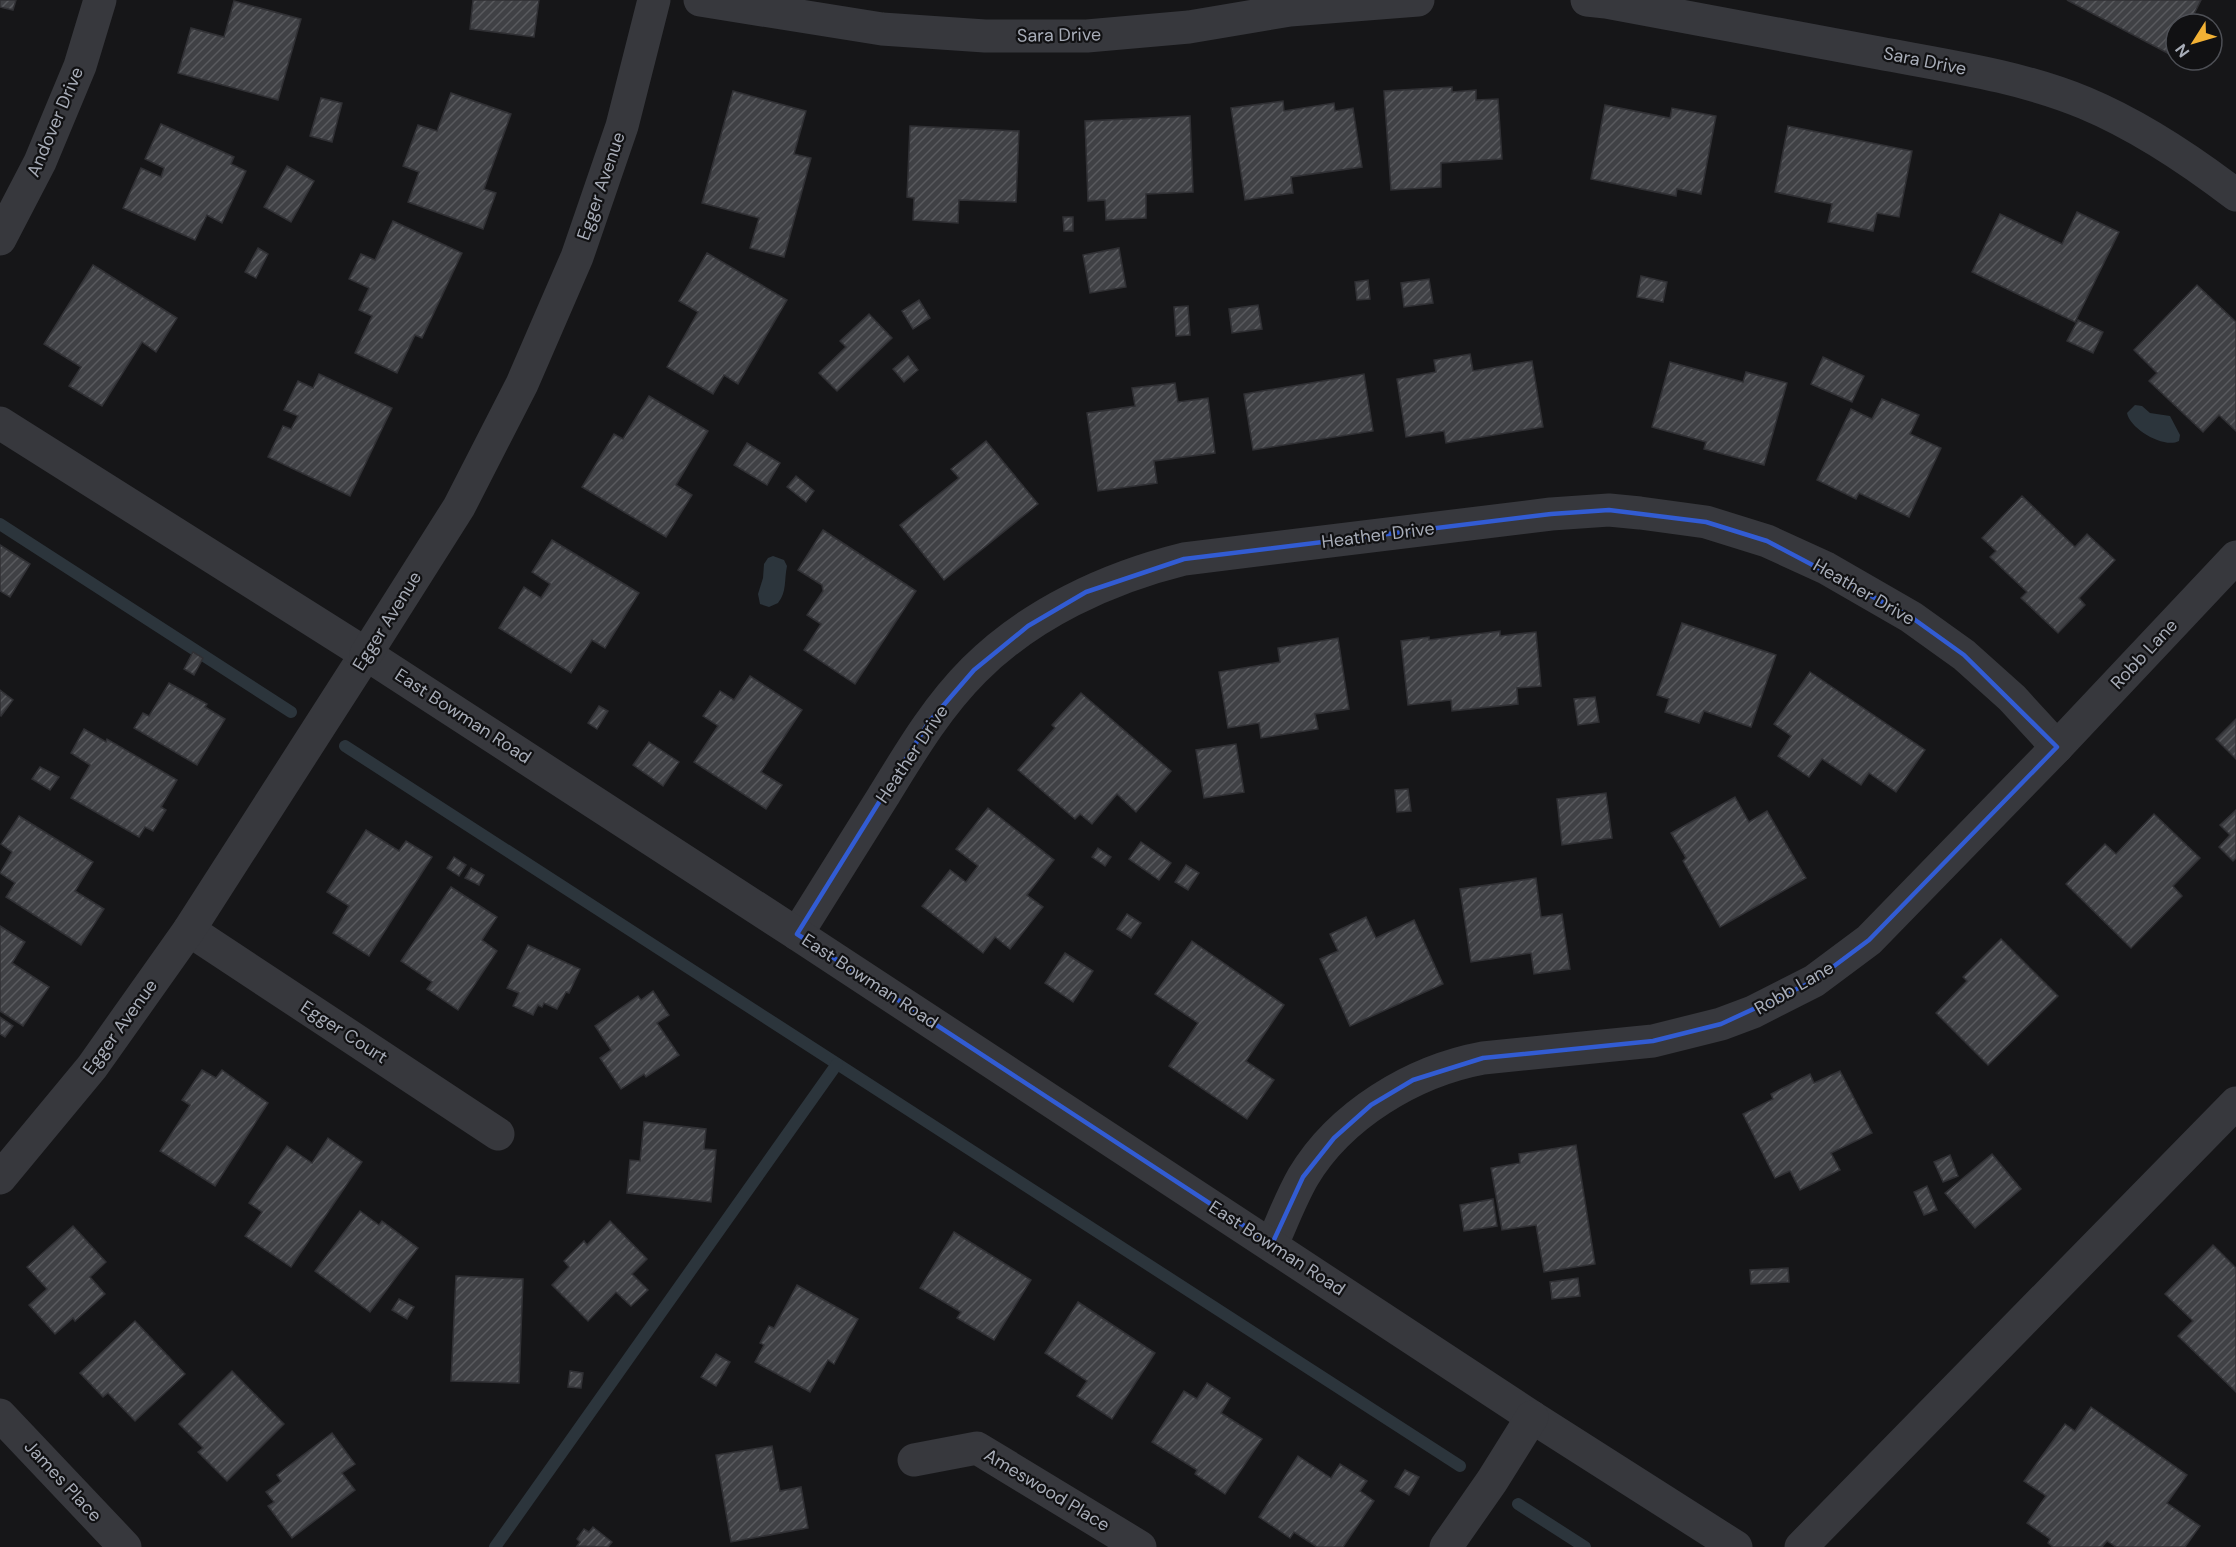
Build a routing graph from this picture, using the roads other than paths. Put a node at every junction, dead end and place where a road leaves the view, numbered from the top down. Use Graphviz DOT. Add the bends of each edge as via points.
graph roads {
  1 [pos="100,0"];
  2 [pos="654,0"];
  3 [pos="700,0"];
  4 [pos="1418,0"];
  5 [pos="1587,0"];
  6 [pos="1289,5"];
  7 [pos="2236,195"];
  8 [pos="0,239"];
  9 [pos="0,423"];
  10 [pos="2236,557"];
  11 [pos="366,654"];
  12 [pos="2056,747"];
  13 [pos="189,930"];
  14 [pos="797,934"];
  15 [pos="2236,1103"];
  16 [pos="498,1134"];
  17 [pos="0,1178"];
  18 [pos="1272,1244"];
  19 [pos="0,1415"];
  20 [pos="1532,1417"];
  21 [pos="914,1460"];
  22 [pos="126,1547"];
  23 [pos="1140,1547"];
  24 [pos="1446,1547"];
  25 [pos="1736,1547"];
  26 [pos="1801,1547"];
  1 -- 8 [label="street, Andover Drive" via="80,66 40,162"];
  2 -- 11 [label="street, Egger Avenue" via="622,126 577,256 522,384 459,507"];
  3 -- 6 [label="street, Sara Drive" via="882,29 985,36 1087,36 1166,29"];
  4 -- 6 [label="street, Sara Drive"];
  5 -- 7 [label="street, Sara Drive" via="2024,82 2085,103 2144,132 2199,166"];
  9 -- 11 [label="street, East Bowman Road"];
  10 -- 12 [label="street, Robb Lane"];
  11 -- 13 [label="street, Egger Avenue"];
  11 -- 14 [label="street, East Bowman Road"];
  12 -- 14 [label="street, Heather Drive" via="2013,699 1972,662 1911,617 1826,568 1767,540 1706,522 1609,510 1184,558 1086,592 1028,626 974,670 929,722"];
  12 -- 18 [label="street, Robb Lane" via="1869,940 1814,981 1722,1024 1653,1041 1483,1058 1413,1080 1371,1105 1334,1137 1303,1177"];
  13 -- 16 [label="street, Egger Court"];
  13 -- 17 [label="street, Egger Avenue" via="92,1067"];
  14 -- 18 [label="street, East Bowman Road"];
  15 -- 26 [label="street"];
  18 -- 20 [label="street, East Bowman Road"];
  19 -- 22 [label="street, James Place"];
  20 -- 24 [label="street"];
  20 -- 25 [label="street, East Bowman Road"];
  21 -- 23 [label="street, Ameswood Place" via="977,1448"];
}
